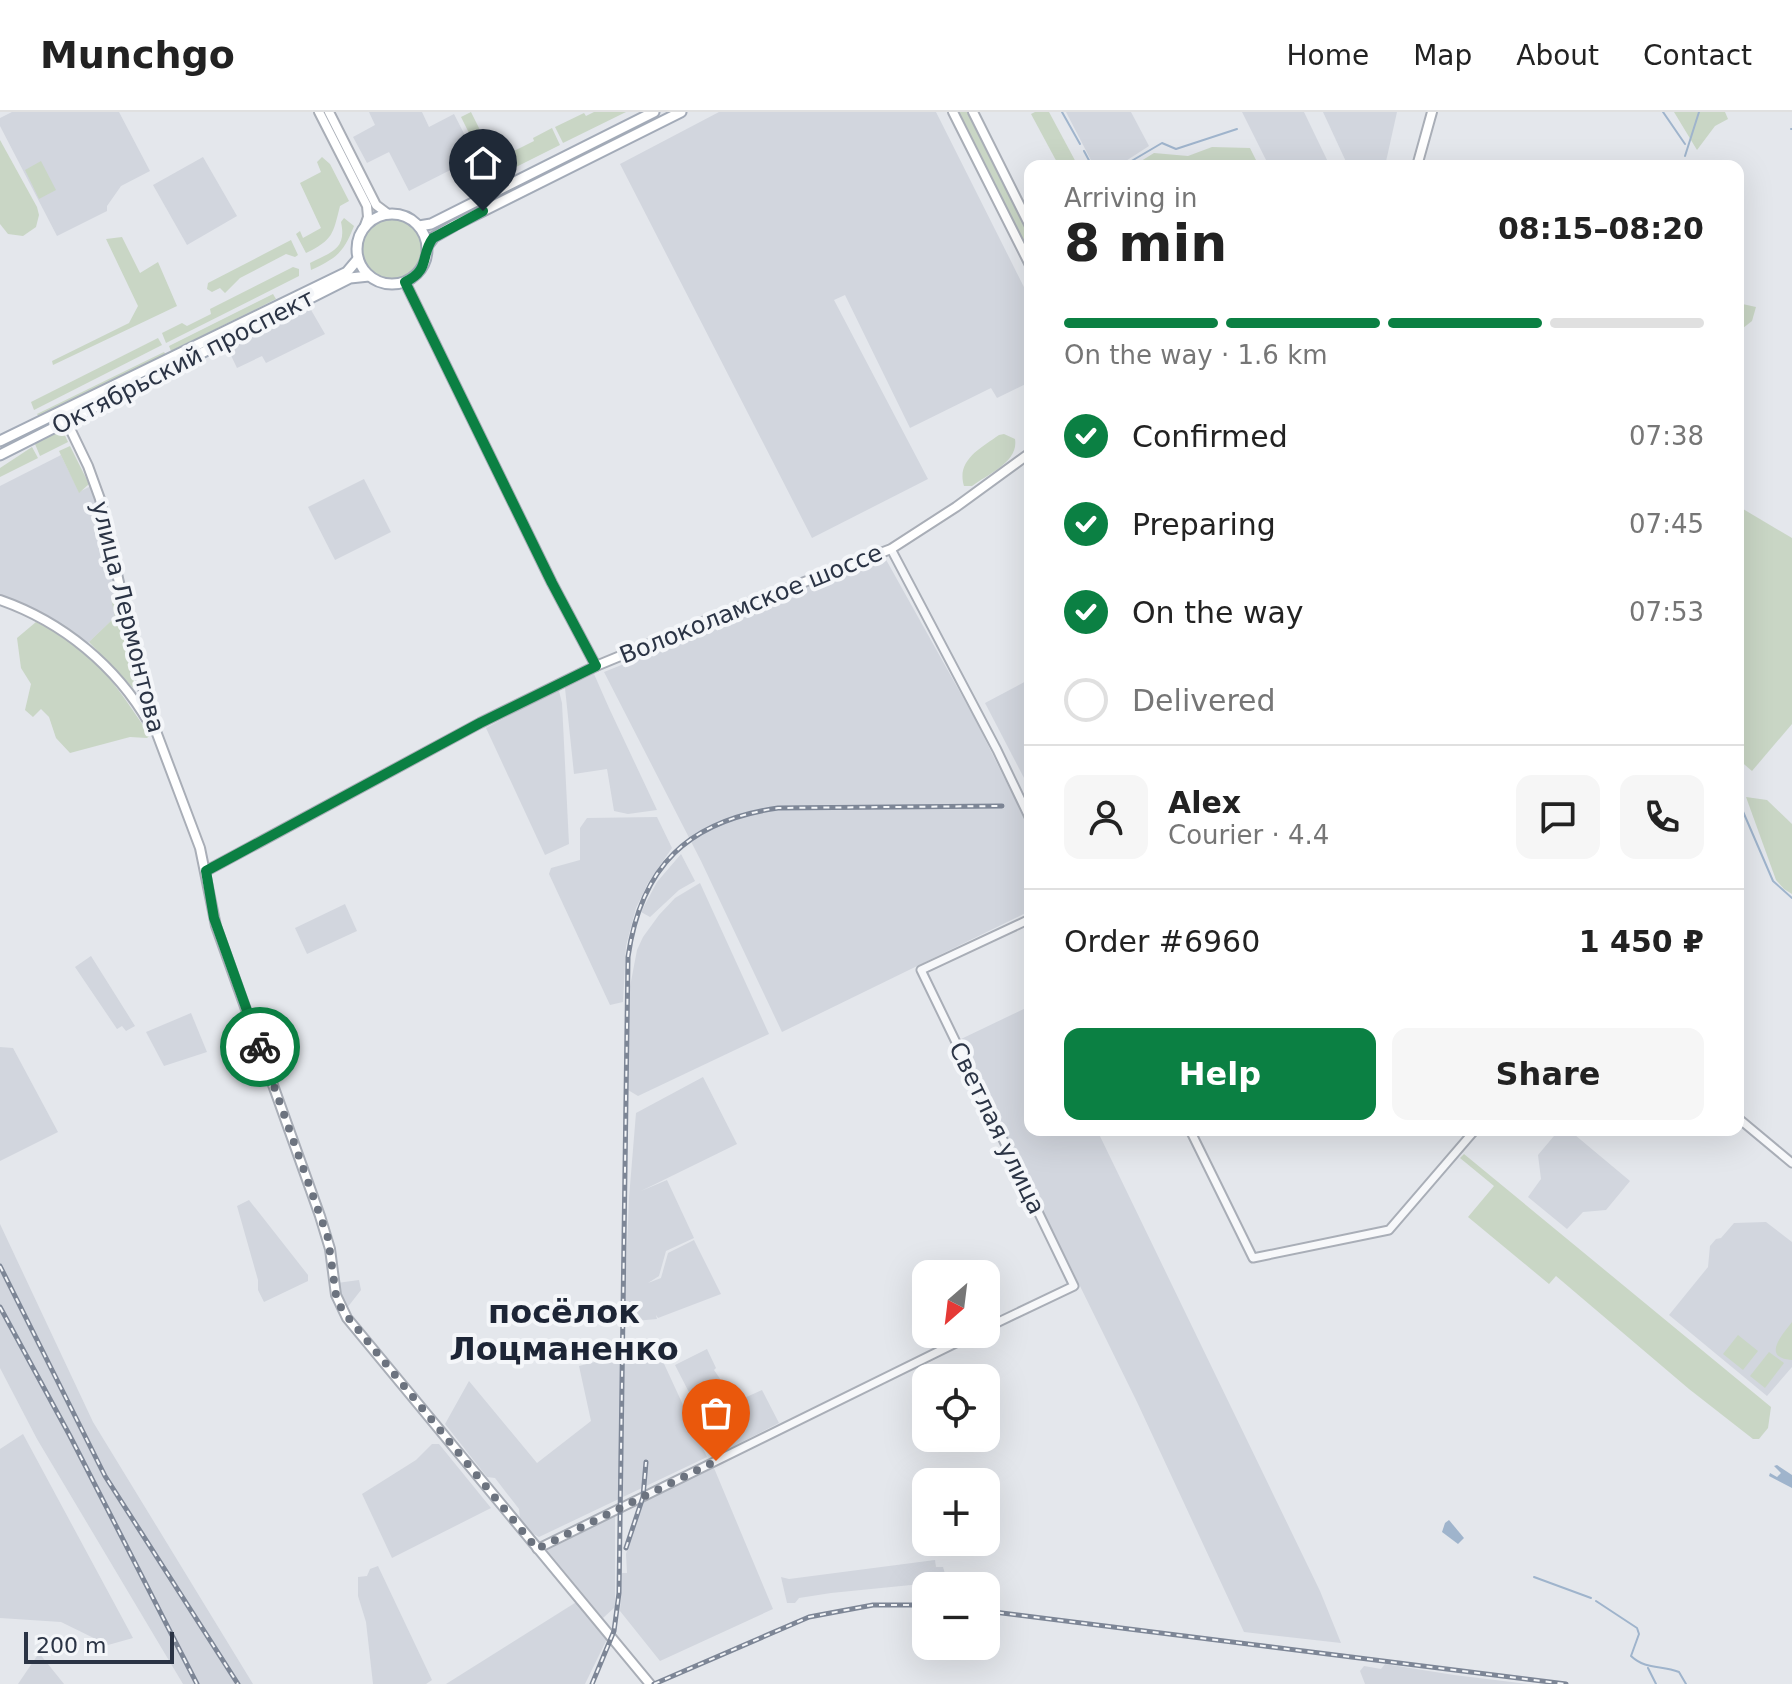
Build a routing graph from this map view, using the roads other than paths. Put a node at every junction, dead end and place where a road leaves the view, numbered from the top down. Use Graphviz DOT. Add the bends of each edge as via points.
graph roads {
  1 [pos="319,112"];
  2 [pos="329,112"];
  3 [pos="654,112"];
  4 [pos="681,112"];
  5 [pos="953,112"];
  6 [pos="973,112"];
  7 [pos="1432,112"];
  8 [pos="1419,160"];
  9 [pos="388,214"];
  10 [pos="1024,214"];
  11 [pos="419,226"];
  12 [pos="364,228"];
  13 [pos="428,245"];
  14 [pos="1024,253"];
  15 [pos="358,259"];
  16 [pos="369,276"];
  17 [pos="405,282"];
  18 [pos="64,416"];
  19 [pos="0,441"];
  20 [pos="0,455"];
  21 [pos="1024,457"];
  22 [pos="891,549"];
  23 [pos="0,600"];
  24 [pos="596,666"];
  25 [pos="160,745"];
  26 [pos="1024,806"];
  27 [pos="206,871"];
  28 [pos="1024,922"];
  29 [pos="1744,1123"];
  30 [pos="1193,1136"];
  31 [pos="1470,1136"];
  32 [pos="1792,1163"];
  33 [pos="1000,1321"];
  34 [pos="946,1348"];
  35 [pos="537,1549"];
  36 [pos="650,1684"];
  1 -- 12 [label="main road" via="367,206"];
  2 -- 9 [label="main road" via="375,203"];
  3 -- 11 [label="main road"];
  4 -- 13 [label="main road" via="455,225"];
  5 -- 14 [label="main road"];
  6 -- 10 [label="main road"];
  7 -- 8 [label="main road"];
  9 -- 11 [label="main road" via="403,215"];
  9 -- 12 [label="main road"];
  11 -- 13 [label="main road"];
  12 -- 15 [label="main road"];
  13 -- 17 [label="main road" via="422,269"];
  15 -- 16 [label="main road"];
  15 -- 18 [label="main road, Октябрьский проспект" via="347,272"];
  16 -- 17 [label="main road" via="384,284"];
  16 -- 18 [label="main road, Октябрьский проспект" via="350,278"];
  17 -- 24 [label="main road"];
  18 -- 19 [label="main road, Октябрьский проспект"];
  18 -- 20 [label="main road, Октябрьский проспект"];
  18 -- 25 [label="main road, улица Лермонтова" via="100,499"];
  21 -- 22 [label="main road, Волоколамское шоссе"];
  22 -- 24 [label="main road, Волоколамское шоссе"];
  22 -- 26 [label="street"];
  23 -- 25 [label="main road" via="56,626 93,655 130,693"];
  24 -- 27 [label="main road, Волоколамское шоссе"];
  25 -- 27 [label="main road, улица Лермонтова"];
  27 -- 35 [label="main road, улица Лермонтова" via="216,926 328,1238 333,1280 345,1316"];
  28 -- 33 [label="street, Светлая улица" via="921,970 1074,1286"];
  29 -- 32 [label="street"];
  30 -- 31 [label="street" via="1253,1258 1382,1233 1398,1222"];
  34 -- 35 [label="street"];
  35 -- 36 [label="main road, улица Лермонтова"];
}
